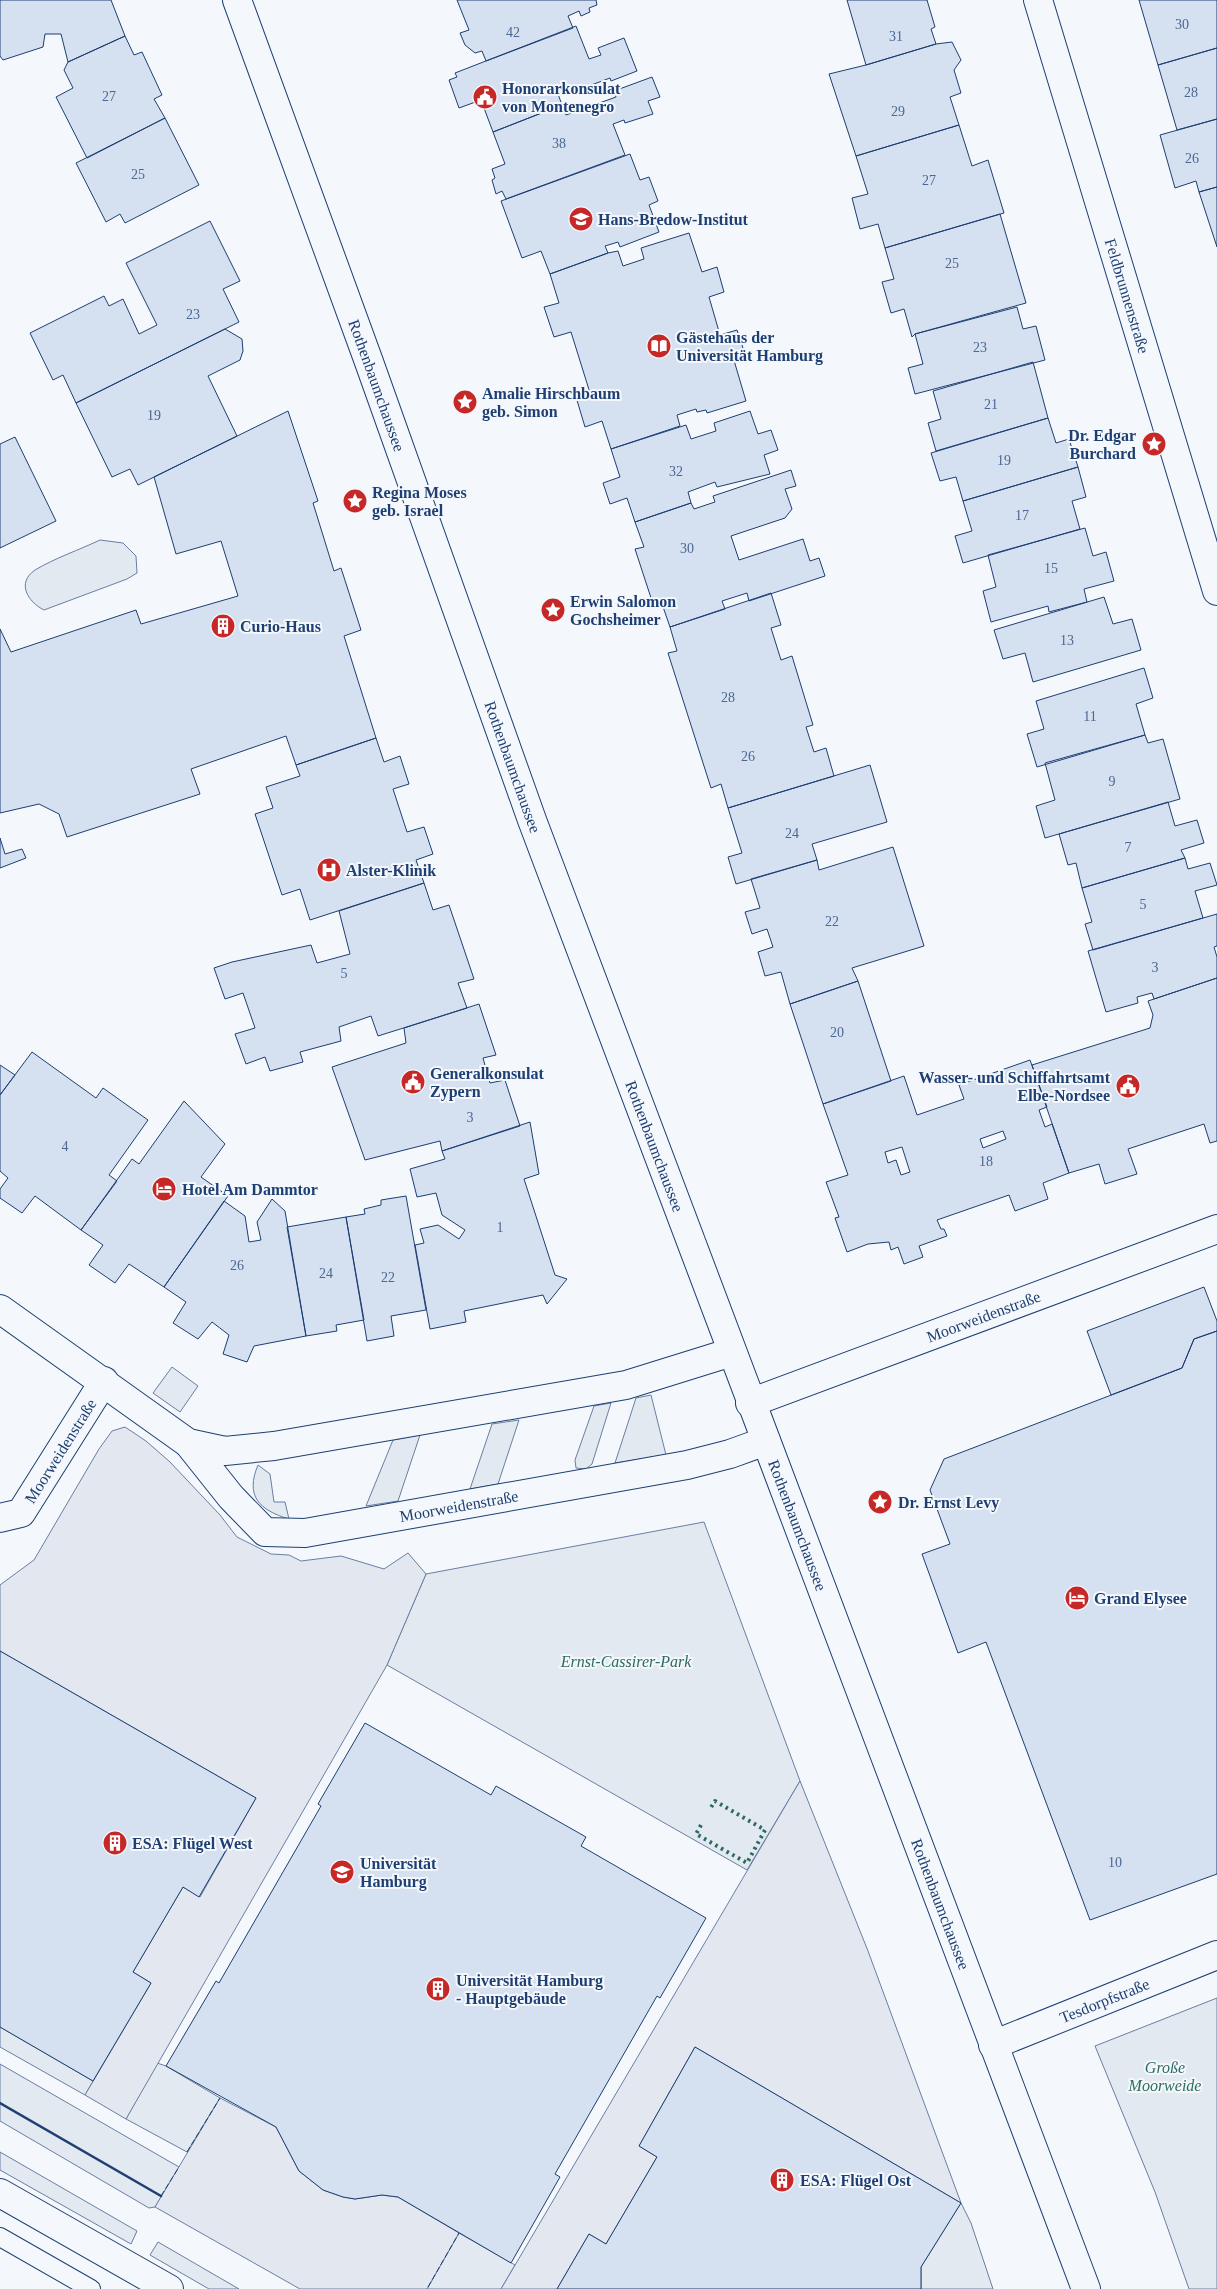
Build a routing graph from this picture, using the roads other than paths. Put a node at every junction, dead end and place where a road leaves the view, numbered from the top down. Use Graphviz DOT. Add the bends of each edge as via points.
graph roads {
  1 [pos="236,0"];
  2 [pos="1038,0"];
  3 [pos="1217,592"];
  4 [pos="1217,1229"];
  5 [pos="0,1309"];
  6 [pos="732,1352"];
  7 [pos="104,1381"];
  8 [pos="750,1403"];
  9 [pos="766,1441"];
  10 [pos="188,1443"];
  11 [pos="0,1518"];
  12 [pos="1217,1955"];
  13 [pos="993,2045"];
  14 [pos="0,2193"];
  15 [pos="0,2237"];
  16 [pos="91,2289"];
  17 [pos="169,2289"];
  18 [pos="1086,2289"];
  1 -- 6 [label="street, Rothenbaumchaussee" via="532,820"];
  2 -- 3 [label="street, Feldbrunnenstraße"];
  4 -- 8 [label="street, Moorweidenstraße"];
  5 -- 7 [label="street"];
  6 -- 8 [label="street, Rothenbaumchaussee"];
  6 -- 10 [label="street, Moorweidenstraße" via="626,1385 284,1444 225,1451"];
  7 -- 10 [label="street, Moorweidenstraße"];
  7 -- 11 [label="street, Moorweidenstraße" via="21,1513"];
  8 -- 9 [label="street, Rothenbaumchaussee"];
  9 -- 10 [label="street, Moorweidenstraße" via="687,1465 297,1534 265,1532 231,1497"];
  9 -- 13 [label="street, Rothenbaumchaussee"];
  12 -- 13 [label="street, Tesdorpfstraße"];
  13 -- 18 [label="street, Rothenbaumchaussee"];
  14 -- 17 [label="street"];
  15 -- 16 [label="lane"];
}
